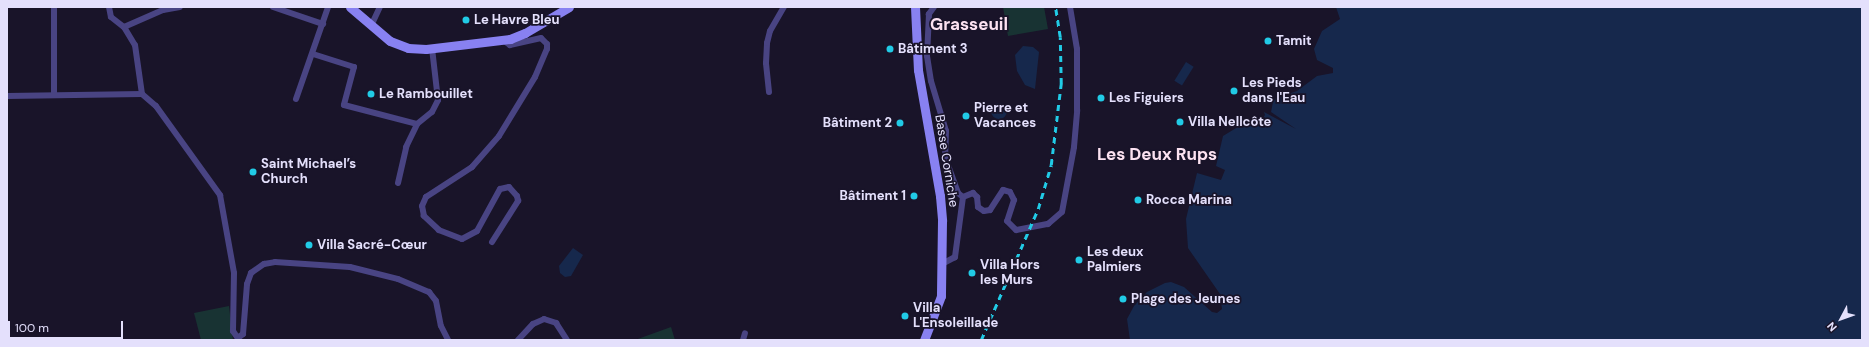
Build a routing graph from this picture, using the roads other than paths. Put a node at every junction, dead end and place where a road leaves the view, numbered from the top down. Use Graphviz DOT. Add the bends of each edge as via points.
graph roads {
  1 [pos="54,7"];
  2 [pos="109,7"];
  3 [pos="180,7"];
  4 [pos="273,7"];
  5 [pos="328,7"];
  6 [pos="350,7"];
  7 [pos="380,7"];
  8 [pos="568,7"];
  9 [pos="784,7"];
  10 [pos="915,7"];
  11 [pos="934,7"];
  12 [pos="1070,7"];
  13 [pos="322,24"];
  14 [pos="371,26"];
  15 [pos="124,28"];
  16 [pos="504,40"];
  17 [pos="432,48"];
  18 [pos="313,54"];
  19 [pos="769,92"];
  20 [pos="142,94"];
  21 [pos="54,95"];
  22 [pos="7,96"];
  23 [pos="296,99"];
  24 [pos="416,124"];
  25 [pos="398,182"];
  26 [pos="963,197"];
  27 [pos="492,242"];
  28 [pos="942,264"];
  29 [pos="239,338"];
  30 [pos="448,340"];
  31 [pos="518,340"];
  32 [pos="567,340"];
  33 [pos="924,340"];
  1 -- 21 [label="street"];
  2 -- 15 [label="street" via="114,22"];
  3 -- 15 [label="street" via="163,10"];
  4 -- 13 [label="street"];
  5 -- 13 [label="street"];
  6 -- 14 [label="main road"];
  7 -- 14 [label="street"];
  8 -- 16 [label="main road" via="525,33"];
  9 -- 19 [label="street" via="770,31 767,43"];
  10 -- 28 [label="main road, Basse Corniche" via="918,70 940,196"];
  11 -- 26 [label="street" via="928,14 927,56 931,81 946,131 945,157 958,193"];
  12 -- 26 [label="street" via="1078,72 1074,147 1062,212 1048,224 1016,230 1007,221 1014,200 1010,192 1003,190 990,210 984,211 978,207 977,197 973,193"];
  13 -- 18 [label="street"];
  14 -- 17 [label="main road" via="400,46"];
  15 -- 20 [label="street" via="135,45"];
  16 -- 17 [label="main road"];
  16 -- 27 [label="street" via="510,45 541,38 547,44 548,50 535,77 499,136 472,166 426,197 422,206 424,216 439,230 462,239 476,231 500,189 509,186 518,201"];
  17 -- 24 [label="street" via="438,100 432,112"];
  18 -- 23 [label="street"];
  18 -- 24 [label="street" via="354,67 344,105"];
  20 -- 21 [label="street"];
  20 -- 29 [label="street" via="156,106 220,194 234,272 233,331"];
  21 -- 22 [label="street"];
  24 -- 25 [label="street" via="406,147"];
  26 -- 28 [label="street" via="955,257"];
  28 -- 33 [label="main road, Basse Corniche" via="941,296 934,320"];
  29 -- 30 [label="street" via="243,334 246,292 251,273 264,264 275,262 350,267 398,278 429,292 436,301 441,326"];
  31 -- 32 [label="street" via="533,324 544,319 556,323"];
}
